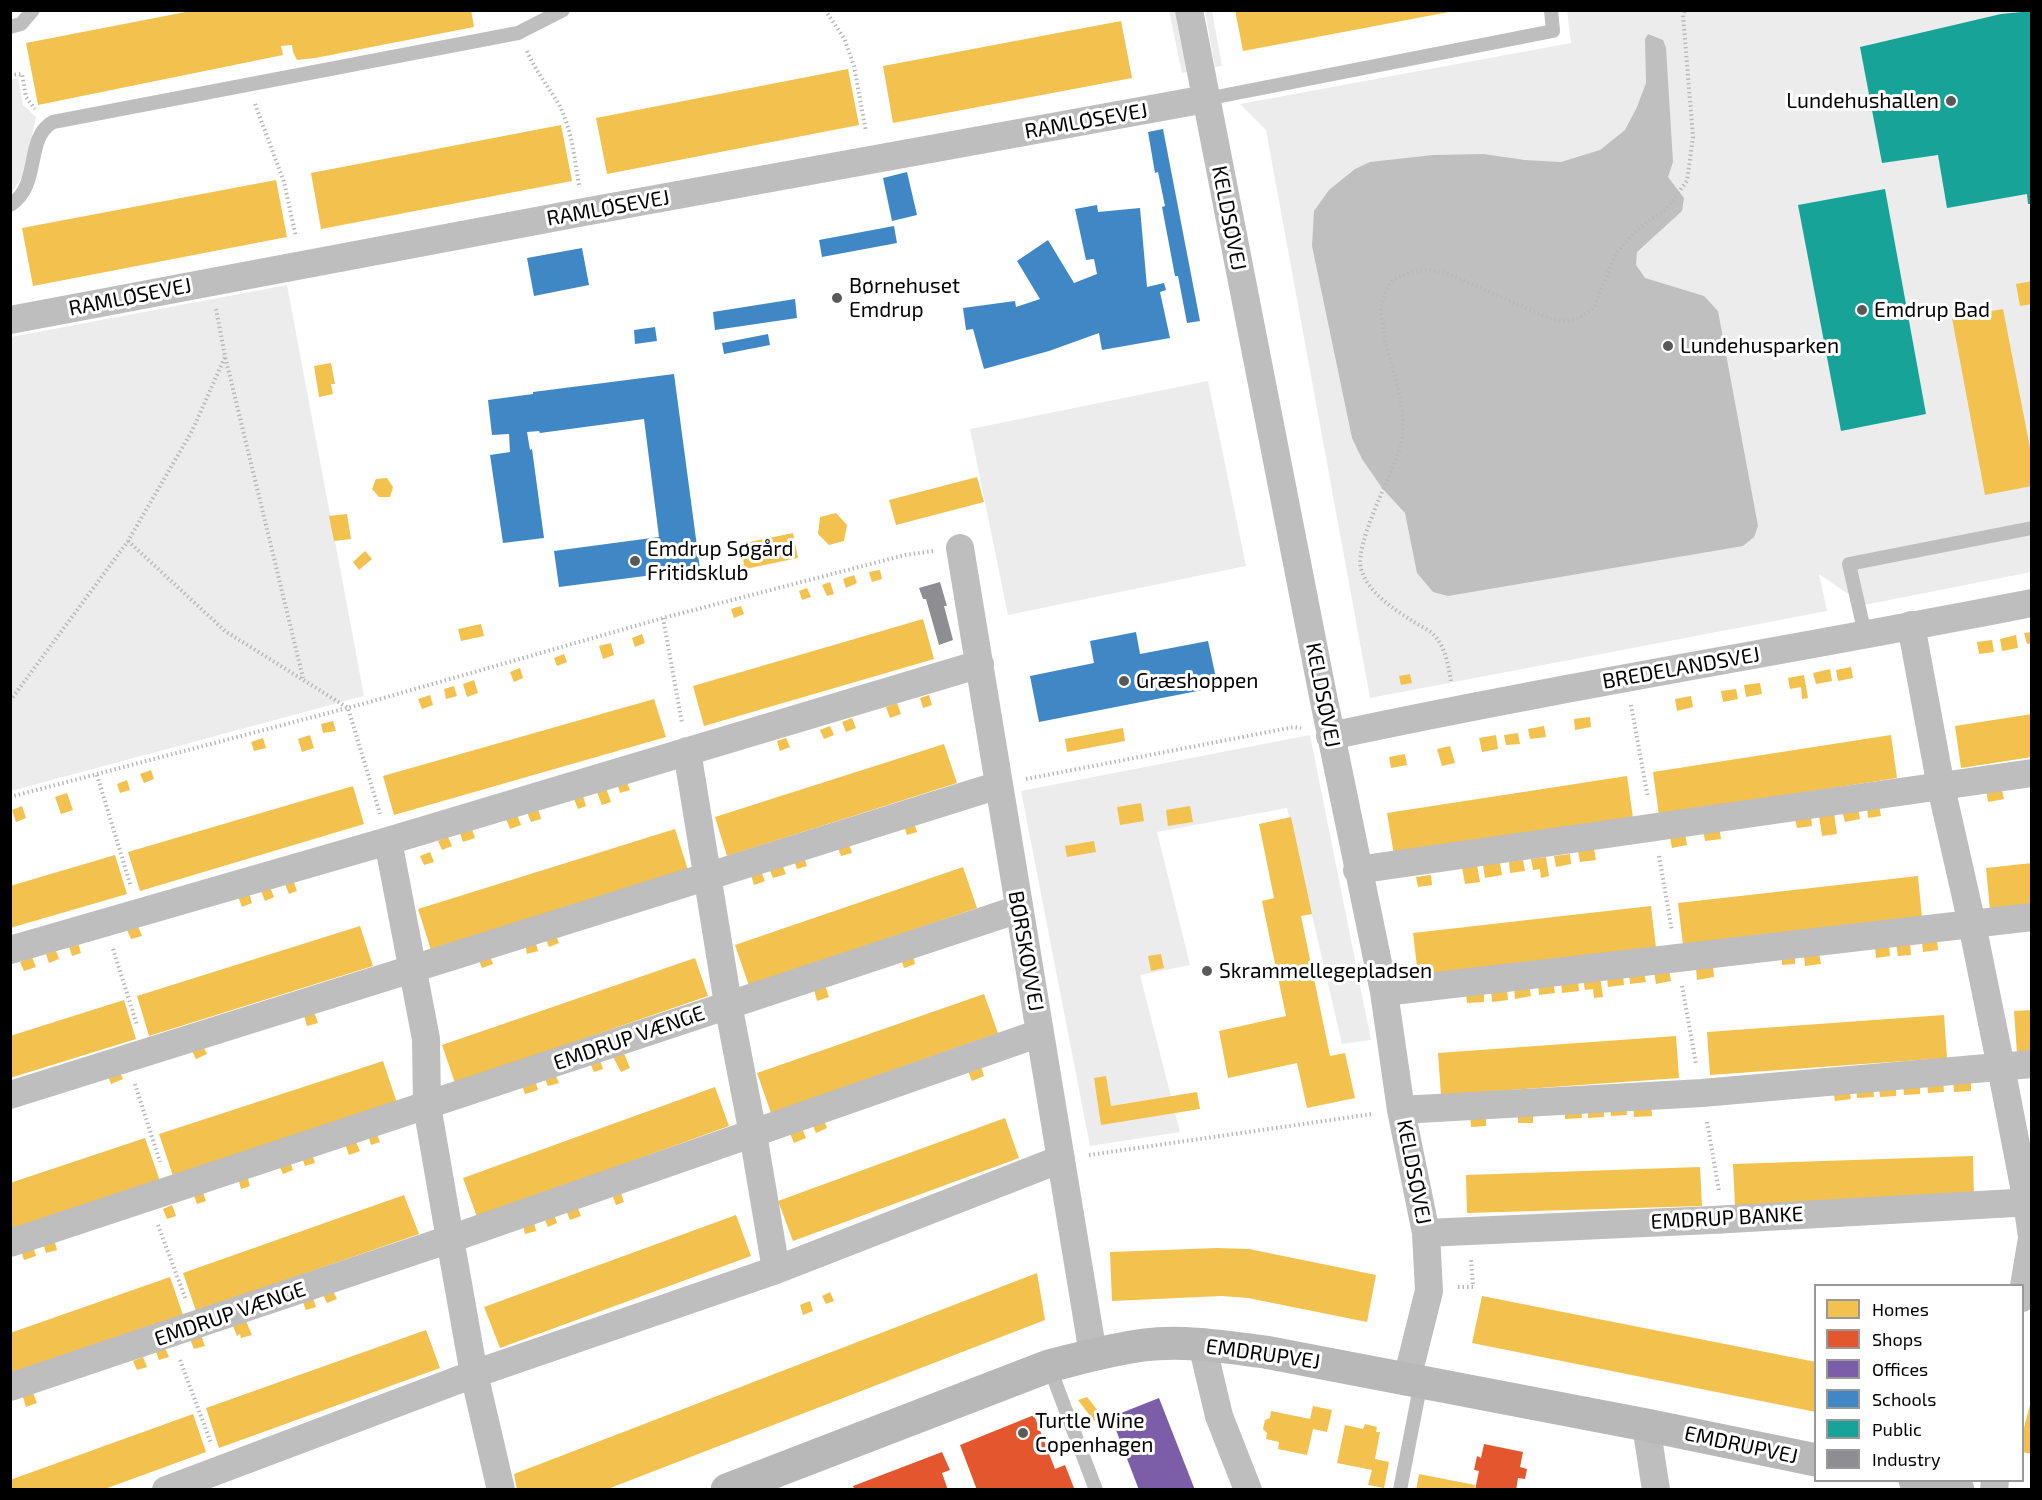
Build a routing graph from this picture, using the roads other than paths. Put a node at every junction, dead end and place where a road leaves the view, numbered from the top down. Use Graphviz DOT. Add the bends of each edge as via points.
graph roads {
  1 [pos="33,10"];
  2 [pos="563,10"];
  3 [pos="1189,10"];
  4 [pos="1551,10"];
  5 [pos="10,27"];
  6 [pos="1206,99"];
  7 [pos="10,205"];
  8 [pos="10,320"];
  9 [pos="2031,528"];
  10 [pos="960,548"];
  11 [pos="2031,603"];
  12 [pos="1911,625"];
  13 [pos="1865,634"];
  14 [pos="980,664"];
  15 [pos="1330,736"];
  16 [pos="687,751"];
  17 [pos="2031,773"];
  18 [pos="999,785"];
  19 [pos="1941,787"];
  20 [pos="388,841"];
  21 [pos="1358,870"];
  22 [pos="708,876"];
  23 [pos="1019,909"];
  24 [pos="2031,917"];
  25 [pos="1972,924"];
  26 [pos="10,950"];
  27 [pos="411,968"];
  28 [pos="1384,992"];
  29 [pos="729,1004"];
  30 [pos="1040,1033"];
  31 [pos="2031,1064"];
  32 [pos="2001,1067"];
  33 [pos="10,1095"];
  34 [pos="427,1106"];
  35 [pos="1401,1110"];
  36 [pos="753,1134"];
  37 [pos="1061,1159"];
  38 [pos="2029,1202"];
  39 [pos="1426,1233"];
  40 [pos="2031,1238"];
  41 [pos="450,1239"];
  42 [pos="10,1243"];
  43 [pos="776,1270"];
  44 [pos="2024,1285"];
  45 [pos="1202,1344"];
  46 [pos="1093,1354"];
  47 [pos="1049,1366"];
  48 [pos="474,1374"];
  49 [pos="1414,1381"];
  50 [pos="10,1387"];
  51 [pos="1646,1425"];
  52 [pos="1814,1460"];
  53 [pos="1924,1482"];
  54 [pos="166,1490"];
  55 [pos="501,1490"];
  56 [pos="727,1490"];
  57 [pos="1096,1490"];
  58 [pos="1248,1490"];
  59 [pos="1400,1490"];
  60 [pos="1656,1490"];
  61 [pos="1958,1490"];
  1 -- 5 [label="lane" via="21,24"];
  2 -- 7 [label="lane" via="519,33 49,123 40,134 29,183"];
  3 -- 6 [label="street, KELDSØVEJ"];
  4 -- 6 [label="lane" via="1553,31"];
  6 -- 8 [label="street, RAMLØSEVEJ"];
  6 -- 15 [label="street, KELDSØVEJ"];
  9 -- 13 [label="lane" via="1849,564"];
  10 -- 14 [label="street, BØRSKOVVEJ"];
  11 -- 12 [label="street, BREDELANDSVEJ"];
  12 -- 13 [label="street, BREDELANDSVEJ"];
  12 -- 19 [label="street"];
  13 -- 15 [label="street, BREDELANDSVEJ"];
  14 -- 16 [label="street"];
  14 -- 18 [label="street, BØRSKOVVEJ"];
  15 -- 21 [label="street, KELDSØVEJ"];
  16 -- 20 [label="street"];
  16 -- 22 [label="street, EMDRUP VÆNGE"];
  17 -- 19 [label="street"];
  18 -- 22 [label="street"];
  18 -- 23 [label="street, BØRSKOVVEJ"];
  19 -- 21 [label="street"];
  19 -- 25 [label="street"];
  20 -- 26 [label="street"];
  20 -- 27 [label="street"];
  21 -- 28 [label="street, KELDSØVEJ"];
  22 -- 27 [label="street"];
  22 -- 29 [label="street, EMDRUP VÆNGE"];
  23 -- 29 [label="street, EMDRUP VÆNGE"];
  23 -- 30 [label="street, BØRSKOVVEJ"];
  24 -- 25 [label="street"];
  25 -- 28 [label="street"];
  25 -- 32 [label="street"];
  27 -- 33 [label="street"];
  27 -- 34 [label="street" via="426,1039"];
  28 -- 35 [label="street, KELDSØVEJ"];
  29 -- 34 [label="street, EMDRUP VÆNGE"];
  29 -- 36 [label="street, EMDRUP VÆNGE"];
  30 -- 36 [label="street, EMDRUP VÆNGE"];
  30 -- 37 [label="street, BØRSKOVVEJ"];
  31 -- 32 [label="street"];
  32 -- 35 [label="street" via="1702,1093"];
  32 -- 38 [label="street"];
  34 -- 41 [label="street"];
  34 -- 42 [label="street, EMDRUP VÆNGE"];
  35 -- 39 [label="street, KELDSØVEJ"];
  36 -- 41 [label="street, EMDRUP VÆNGE"];
  36 -- 43 [label="street, EMDRUP VÆNGE"];
  37 -- 43 [label="street"];
  37 -- 46 [label="street, BØRSKOVVEJ"];
  38 -- 39 [label="street, EMDRUP BANKE"];
  38 -- 40 [label="street"];
  39 -- 49 [label="street, KELDSØVEJ" via="1430,1287"];
  40 -- 44 [label="street"];
  41 -- 48 [label="street"];
  41 -- 50 [label="street, EMDRUP VÆNGE"];
  43 -- 48 [label="street"];
  45 -- 46 [label="street, EMDRUPVEJ" via="1146,1345"];
  45 -- 49 [label="street, EMDRUPVEJ"];
  45 -- 58 [label="street" via="1219,1416"];
  46 -- 47 [label="street, EMDRUPVEJ"];
  47 -- 56 [label="street, EMDRUPVEJ"];
  47 -- 57 [label="lane"];
  48 -- 54 [label="street"];
  48 -- 55 [label="street"];
  49 -- 51 [label="street, EMDRUPVEJ"];
  49 -- 59 [label="lane"];
  51 -- 52 [label="street, EMDRUPVEJ"];
  51 -- 60 [label="street"];
  53 -- 61 [label="street"];
}
